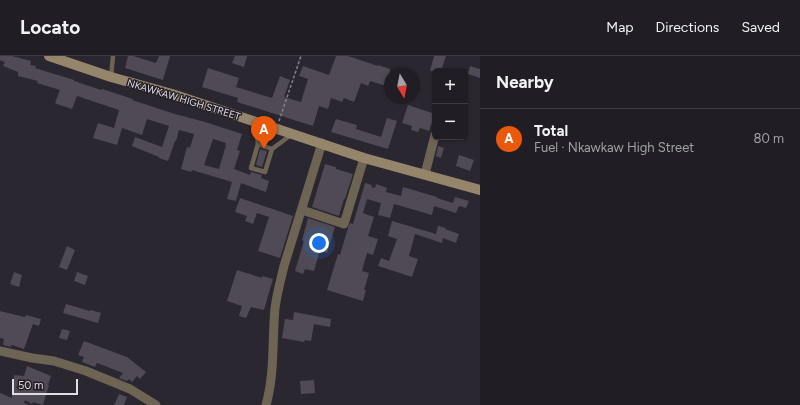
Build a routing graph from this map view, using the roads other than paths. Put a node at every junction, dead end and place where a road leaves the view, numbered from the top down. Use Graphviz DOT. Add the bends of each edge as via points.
graph roads {
  1 [pos="49,56"];
  2 [pos="113,56"];
  3 [pos="66,59"];
  4 [pos="111,77"];
  5 [pos="254,121"];
  6 [pos="292,134"];
  7 [pos="434,140"];
  8 [pos="322,143"];
  9 [pos="258,144"];
  10 [pos="272,149"];
  11 [pos="364,158"];
  12 [pos="425,174"];
  13 [pos="480,190"];
  14 [pos="302,210"];
  15 [pos="0,350"];
  16 [pos="156,405"];
  17 [pos="266,405"];
  1 -- 3 [label="main road, NKAWKAW HIGH STREET"];
  2 -- 4 [label="lane"];
  3 -- 4 [label="main road, NKAWKAW HIGH STREET"];
  4 -- 5 [label="main road, NKAWKAW HIGH STREET"];
  5 -- 6 [label="main road, NKAWKAW HIGH STREET"];
  5 -- 9 [label="lane"];
  6 -- 8 [label="main road, NKAWKAW HIGH STREET"];
  6 -- 10 [label="lane"];
  7 -- 12 [label="street"];
  8 -- 11 [label="main road, NKAWKAW HIGH STREET"];
  8 -- 14 [label="street"];
  9 -- 10 [label="lane"];
  9 -- 10 [label="lane" via="251,168 265,172"];
  11 -- 12 [label="main road, NKAWKAW HIGH STREET"];
  11 -- 14 [label="street" via="344,224"];
  12 -- 13 [label="main road, NKAWKAW HIGH STREET"];
  14 -- 17 [label="street" via="284,266 275,306 272,370"];
  15 -- 16 [label="street" via="54,361 86,371 130,389"];
}
